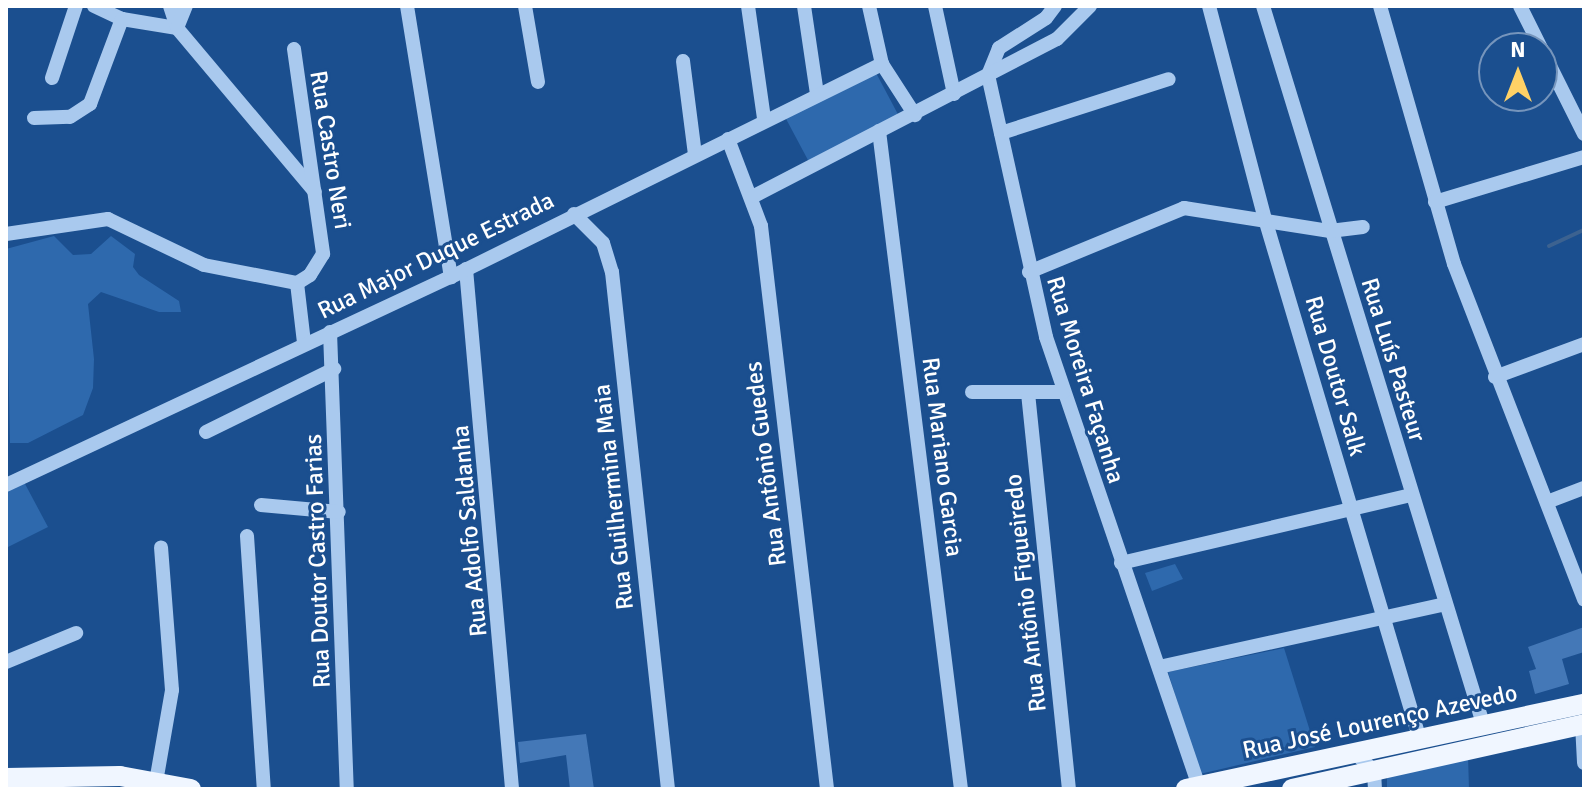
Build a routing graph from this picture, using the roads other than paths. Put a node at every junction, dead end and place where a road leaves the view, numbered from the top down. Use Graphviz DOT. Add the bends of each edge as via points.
graph roads {
  1 [pos="76,6"];
  2 [pos="94,6"];
  3 [pos="170,6"];
  4 [pos="186,6"];
  5 [pos="407,6"];
  6 [pos="525,6"];
  7 [pos="748,6"];
  8 [pos="804,6"];
  9 [pos="869,6"];
  10 [pos="935,6"];
  11 [pos="1055,6"];
  12 [pos="1090,6"];
  13 [pos="1209,6"];
  14 [pos="1263,6"];
  15 [pos="1380,6"];
  16 [pos="1520,6"];
  17 [pos="122,19"];
  18 [pos="177,28"];
  19 [pos="1533,32"];
  20 [pos="294,49"];
  21 [pos="683,61"];
  22 [pos="882,64"];
  23 [pos="988,75"];
  24 [pos="52,78"];
  25 [pos="1169,79"];
  26 [pos="1558,81"];
  27 [pos="538,82"];
  28 [pos="817,94"];
  29 [pos="954,94"];
  30 [pos="915,115"];
  31 [pos="34,118"];
  32 [pos="764,118"];
  33 [pos="879,131"];
  34 [pos="1001,133"];
  35 [pos="1584,134"];
  36 [pos="728,139"];
  37 [pos="695,155"];
  38 [pos="1584,157"];
  39 [pos="315,192"];
  40 [pos="754,196"];
  41 [pos="1435,202"];
  42 [pos="574,214"];
  43 [pos="1265,219"];
  44 [pos="1363,227"];
  45 [pos="1330,231"];
  46 [pos="7,232"];
  47 [pos="466,269"];
  48 [pos="1029,272"];
  49 [pos="451,277"];
  50 [pos="297,283"];
  51 [pos="330,332"];
  52 [pos="304,343"];
  53 [pos="1584,344"];
  54 [pos="334,369"];
  55 [pos="1495,377"];
  56 [pos="972,392"];
  57 [pos="1063,392"];
  58 [pos="1028,393"];
  59 [pos="206,432"];
  60 [pos="6,485"];
  61 [pos="1584,488"];
  62 [pos="1412,495"];
  63 [pos="1547,502"];
  64 [pos="261,505"];
  65 [pos="1351,510"];
  66 [pos="339,512"];
  67 [pos="247,536"];
  68 [pos="161,547"];
  69 [pos="1121,563"];
  70 [pos="1584,600"];
  71 [pos="1445,604"];
  72 [pos="1386,618"];
  73 [pos="76,633"];
  74 [pos="6,662"];
  75 [pos="1159,667"];
  76 [pos="1583,717"];
  77 [pos="1484,727"];
  78 [pos="1420,740"];
  79 [pos="1356,754"];
  80 [pos="1584,763"];
  81 [pos="6,778"];
  82 [pos="1375,780"];
  83 [pos="164,786"];
  84 [pos="1192,787"];
  85 [pos="264,789"];
  86 [pos="347,789"];
  87 [pos="512,789"];
  88 [pos="668,789"];
  89 [pos="827,789"];
  90 [pos="961,789"];
  91 [pos="1069,789"];
  92 [pos="1292,789"];
  1 -- 24 [label="street"];
  2 -- 17 [label="street"];
  3 -- 18 [label="street"];
  4 -- 18 [label="street"];
  5 -- 49 [label="street"];
  6 -- 27 [label="street"];
  7 -- 32 [label="street"];
  8 -- 28 [label="street"];
  9 -- 22 [label="street"];
  10 -- 29 [label="street"];
  11 -- 23 [label="street" via="1046,18 999,48"];
  12 -- 23 [label="street" via="1057,39"];
  13 -- 43 [label="street, Rua Doutor Salk"];
  14 -- 45 [label="street, Rua Luís Pasteur"];
  15 -- 41 [label="street"];
  16 -- 19 [label="street"];
  17 -- 18 [label="street"];
  17 -- 31 [label="street" via="90,104 70,117"];
  18 -- 39 [label="street"];
  20 -- 39 [label="street, Rua Castro Neri"];
  21 -- 37 [label="street"];
  22 -- 28 [label="street, Rua Major Duque Estrada"];
  22 -- 30 [label="street"];
  23 -- 29 [label="street"];
  23 -- 34 [label="street, Rua Moreira Façanha"];
  25 -- 34 [label="street"];
  26 -- 35 [label="street"];
  28 -- 32 [label="street, Rua Major Duque Estrada"];
  29 -- 30 [label="street"];
  30 -- 33 [label="street"];
  32 -- 36 [label="street, Rua Major Duque Estrada"];
  33 -- 40 [label="street"];
  33 -- 90 [label="street, Rua Mariano Garcia"];
  34 -- 48 [label="street, Rua Moreira Façanha"];
  36 -- 37 [label="street, Rua Major Duque Estrada"];
  36 -- 40 [label="street, Rua Antônio Guedes"];
  37 -- 42 [label="street, Rua Major Duque Estrada"];
  38 -- 41 [label="street"];
  39 -- 50 [label="street, Rua Castro Neri" via="323,254 310,275"];
  40 -- 89 [label="street, Rua Antônio Guedes"];
  41 -- 55 [label="street"];
  42 -- 47 [label="street, Rua Major Duque Estrada"];
  42 -- 88 [label="street, Rua Guilhermina Maia" via="603,243 612,272"];
  43 -- 45 [label="street"];
  43 -- 48 [label="street" via="1184,208"];
  43 -- 65 [label="street, Rua Doutor Salk"];
  44 -- 45 [label="street"];
  45 -- 62 [label="street, Rua Luís Pasteur"];
  46 -- 50 [label="street" via="108,219 204,265"];
  47 -- 49 [label="street, Rua Major Duque Estrada"];
  47 -- 87 [label="street, Rua Adolfo Saldanha"];
  48 -- 57 [label="street, Rua Moreira Façanha"];
  49 -- 51 [label="street, Rua Major Duque Estrada"];
  50 -- 52 [label="street"];
  51 -- 52 [label="street, Rua Major Duque Estrada"];
  51 -- 54 [label="street, Rua Doutor Castro Farias"];
  52 -- 60 [label="street, Rua Major Duque Estrada"];
  53 -- 55 [label="street"];
  54 -- 59 [label="street"];
  54 -- 66 [label="street, Rua Doutor Castro Farias"];
  55 -- 63 [label="street"];
  56 -- 58 [label="street"];
  57 -- 58 [label="street"];
  57 -- 69 [label="street, Rua Moreira Façanha"];
  58 -- 91 [label="street, Rua Antônio Figueiredo"];
  61 -- 63 [label="street"];
  62 -- 65 [label="street"];
  62 -- 71 [label="street, Rua Luís Pasteur"];
  63 -- 70 [label="street"];
  64 -- 66 [label="street"];
  65 -- 69 [label="street"];
  65 -- 72 [label="street, Rua Doutor Salk"];
  66 -- 86 [label="street, Rua Doutor Castro Farias"];
  67 -- 85 [label="street"];
  68 -- 83 [label="street" via="172,690"];
  69 -- 75 [label="street, Rua Moreira Façanha"];
  71 -- 72 [label="street"];
  71 -- 77 [label="street, Rua Luís Pasteur"];
  72 -- 75 [label="street"];
  72 -- 78 [label="street, Rua Doutor Salk"];
  73 -- 74 [label="street"];
  75 -- 84 [label="street, Rua Moreira Façanha"];
  76 -- 77 [label="main road, Rua José Lourenço Azevedo"];
  76 -- 80 [label="street"];
  76 -- 82 [label="main road, Rua José Lourenço Azevedo"];
  77 -- 78 [label="main road, Rua José Lourenço Azevedo"];
  78 -- 79 [label="main road, Rua José Lourenço Azevedo"];
  79 -- 82 [label="street"];
  79 -- 84 [label="main road, Rua José Lourenço Azevedo"];
  81 -- 83 [label="main road"];
  82 -- 92 [label="main road, Rua José Lourenço Azevedo"];
}
